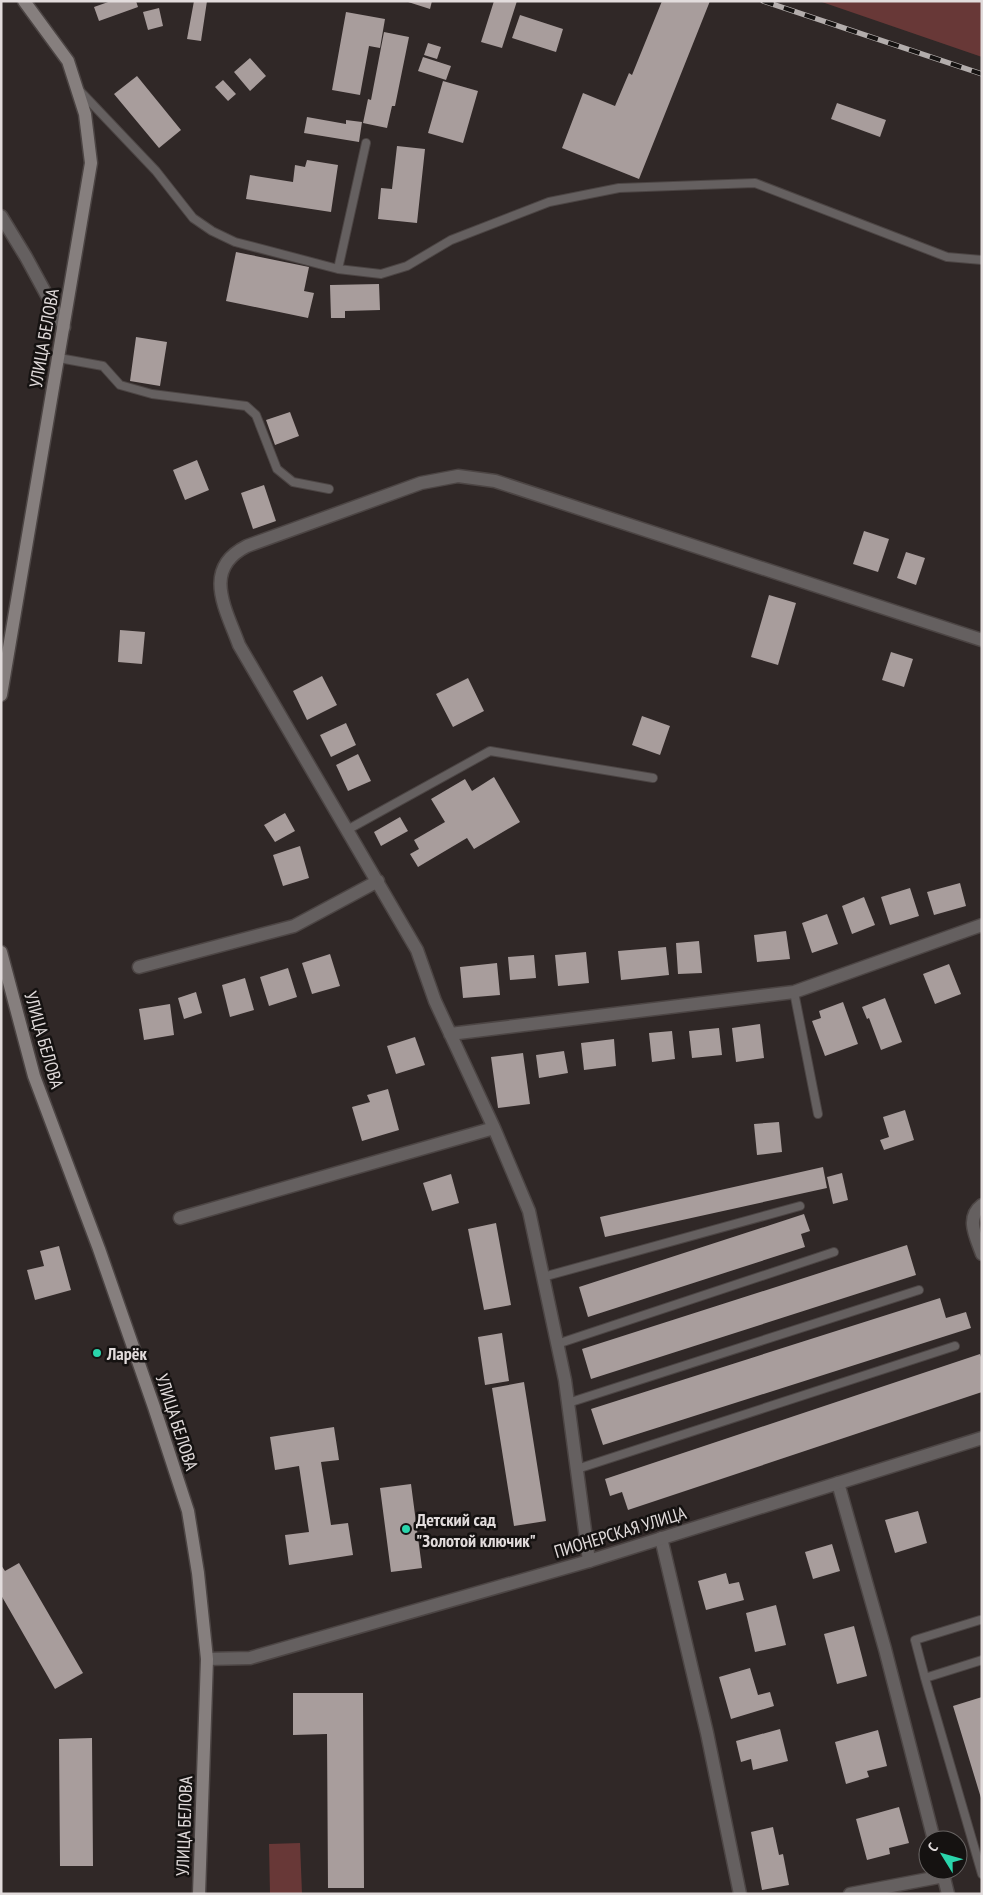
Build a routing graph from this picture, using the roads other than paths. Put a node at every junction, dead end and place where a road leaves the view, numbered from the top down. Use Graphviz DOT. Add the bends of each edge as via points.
graph roads {
  1 [pos="24,1"];
  2 [pos="77,88"];
  3 [pos="366,143"];
  4 [pos="1,216"];
  5 [pos="982,260"];
  6 [pos="338,269"];
  7 [pos="64,326"];
  8 [pos="59,358"];
  9 [pos="330,489"];
  10 [pos="982,640"];
  11 [pos="1,695"];
  12 [pos="653,778"];
  13 [pos="348,830"];
  14 [pos="378,881"];
  15 [pos="982,925"];
  16 [pos="1,952"];
  17 [pos="139,967"];
  18 [pos="794,992"];
  19 [pos="450,1034"];
  20 [pos="818,1114"];
  21 [pos="494,1128"];
  22 [pos="800,1206"];
  23 [pos="978,1209"];
  24 [pos="180,1218"];
  25 [pos="834,1252"];
  26 [pos="982,1254"];
  27 [pos="543,1277"];
  28 [pos="918,1290"];
  29 [pos="558,1344"];
  30 [pos="956,1346"];
  31 [pos="568,1403"];
  32 [pos="982,1438"];
  33 [pos="577,1469"];
  34 [pos="838,1483"];
  35 [pos="661,1538"];
  36 [pos="589,1561"];
  37 [pos="980,1620"];
  38 [pos="207,1659"];
  39 [pos="982,1660"];
  40 [pos="925,1678"];
  41 [pos="931,1830"];
  42 [pos="982,1874"];
  43 [pos="918,1879"];
  44 [pos="945,1880"];
  45 [pos="199,1894"];
  46 [pos="740,1894"];
  47 [pos="850,1894"];
  48 [pos="948,1894"];
  1 -- 2 [label="main road, УЛИЦА БЕЛОВА" via="68,61"];
  2 -- 6 [label="lane" via="156,171 193,218 235,242"];
  2 -- 7 [label="main road, УЛИЦА БЕЛОВА" via="86,114 91,163"];
  3 -- 6 [label="lane"];
  4 -- 7 [label="street"];
  5 -- 6 [label="lane" via="947,257 755,184 619,188 549,202 451,240 407,266 381,274"];
  7 -- 8 [label="main road, УЛИЦА БЕЛОВА"];
  8 -- 9 [label="lane" via="103,366 120,385 152,394 246,406 256,415 277,469 293,482"];
  8 -- 11 [label="main road, УЛИЦА БЕЛОВА"];
  10 -- 13 [label="street" via="495,481 458,476 421,483 246,546 228,558 220,579 220,590 239,645"];
  12 -- 13 [label="lane" via="490,751"];
  13 -- 14 [label="street"];
  14 -- 17 [label="street" via="294,926"];
  14 -- 19 [label="street" via="417,950 434,1001"];
  15 -- 18 [label="street"];
  16 -- 38 [label="main road, УЛИЦА БЕЛОВА" via="34,1076 99,1249 188,1511"];
  18 -- 19 [label="street"];
  18 -- 20 [label="lane"];
  19 -- 21 [label="street"];
  21 -- 24 [label="street"];
  21 -- 27 [label="street" via="529,1211"];
  22 -- 27 [label="lane"];
  23 -- 26 [label="street" via="972,1227"];
  25 -- 29 [label="lane"];
  27 -- 29 [label="street"];
  28 -- 31 [label="lane"];
  29 -- 31 [label="street"];
  30 -- 33 [label="lane"];
  31 -- 33 [label="street"];
  32 -- 34 [label="street, ПИОНЕРСКАЯ УЛИЦА"];
  33 -- 36 [label="street"];
  34 -- 35 [label="street, ПИОНЕРСКАЯ УЛИЦА"];
  34 -- 41 [label="street"];
  35 -- 36 [label="street, ПИОНЕРСКАЯ УЛИЦА"];
  35 -- 46 [label="street" via="707,1733"];
  36 -- 38 [label="street, ПИОНЕРСКАЯ УЛИЦА" via="250,1658"];
  37 -- 40 [label="lane" via="915,1640"];
  38 -- 45 [label="main road, УЛИЦА БЕЛОВА"];
  39 -- 40 [label="lane"];
  40 -- 42 [label="lane"];
  43 -- 47 [label="street"];
  44 -- 48 [label="street"];
}
